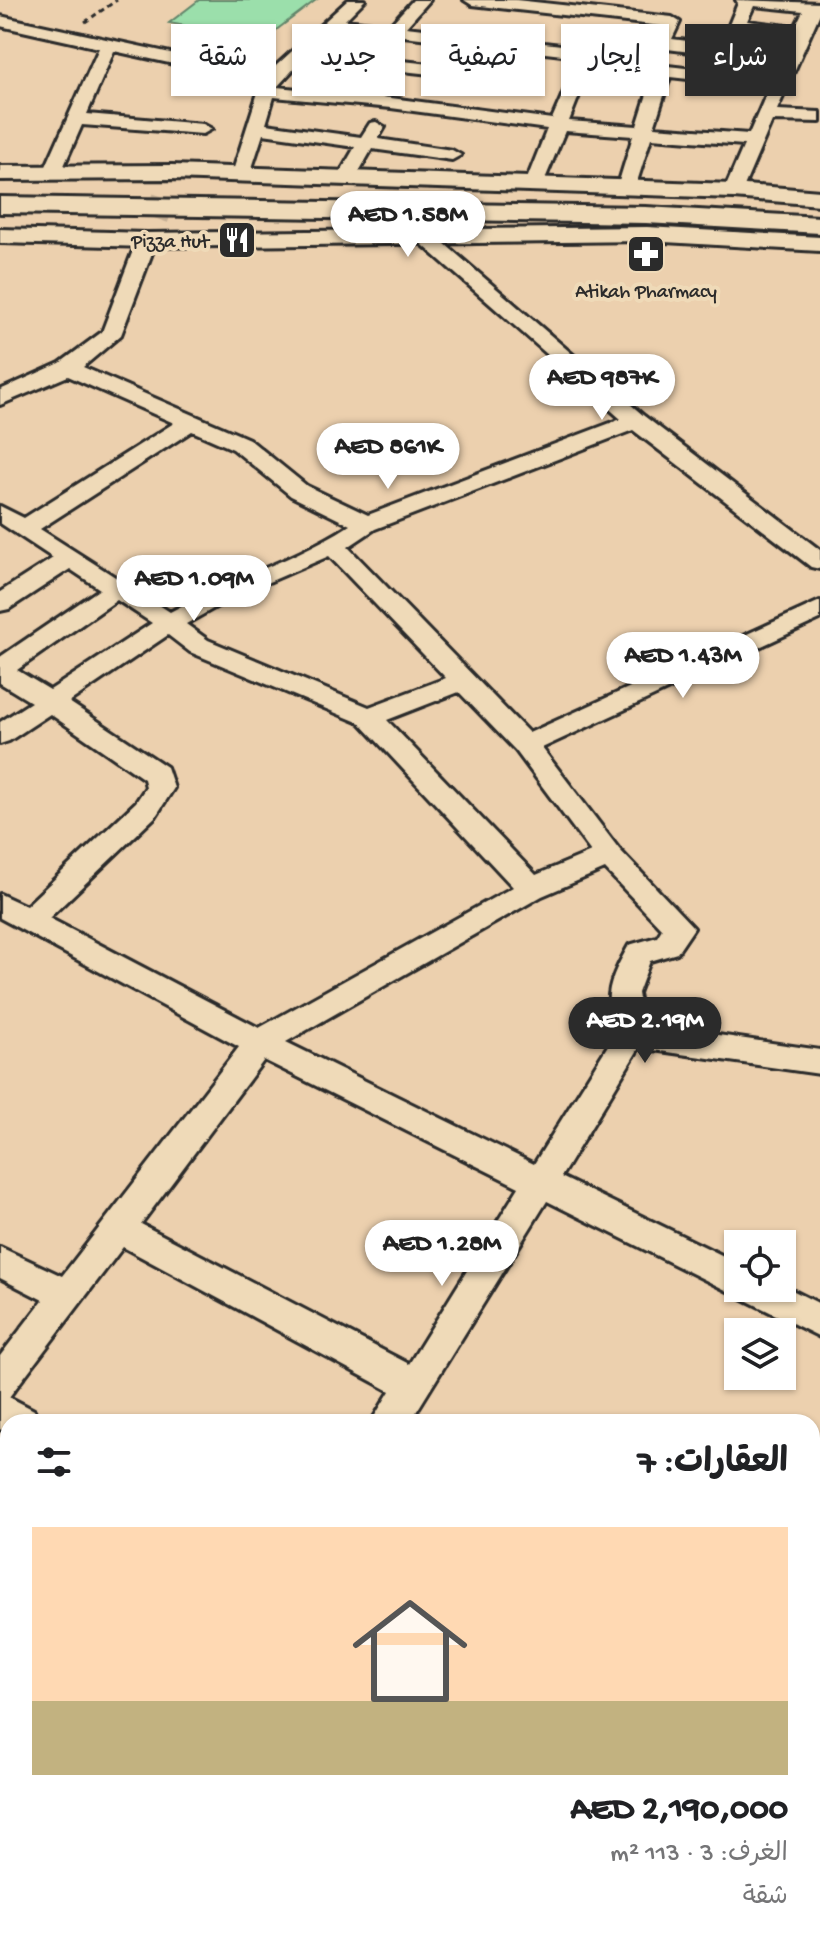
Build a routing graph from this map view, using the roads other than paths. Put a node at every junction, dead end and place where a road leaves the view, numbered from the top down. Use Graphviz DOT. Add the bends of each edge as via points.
graph roads {
  1 [pos="357,0"];
  2 [pos="422,0"];
  3 [pos="472,0"];
  4 [pos="636,0"];
  5 [pos="746,0"];
  6 [pos="809,6"];
  7 [pos="617,17"];
  8 [pos="0,21"];
  9 [pos="332,23"];
  10 [pos="514,23"];
  11 [pos="341,24"];
  12 [pos="400,24"];
  13 [pos="612,24"];
  14 [pos="737,24"];
  15 [pos="669,27"];
  16 [pos="796,32"];
  17 [pos="802,33"];
  18 [pos="561,45"];
  19 [pos="108,46"];
  20 [pos="796,46"];
  21 [pos="421,56"];
  22 [pos="171,61"];
  23 [pos="292,61"];
  24 [pos="276,78"];
  25 [pos="405,80"];
  26 [pos="405,86"];
  27 [pos="405,86"];
  28 [pos="266,96"];
  29 [pos="395,96"];
  30 [pos="570,96"];
  31 [pos="650,96"];
  32 [pos="775,96"];
  33 [pos="473,115"];
  34 [pos="766,115"];
  35 [pos="820,117"];
  36 [pos="76,119"];
  37 [pos="556,125"];
  38 [pos="256,128"];
  39 [pos="203,129"];
  40 [pos="642,132"];
  41 [pos="755,140"];
  42 [pos="367,143"];
  43 [pos="0,173"];
  44 [pos="52,173"];
  45 [pos="241,174"];
  46 [pos="346,178"];
  47 [pos="438,181"];
  48 [pos="534,184"];
  49 [pos="626,188"];
  50 [pos="733,191"];
  51 [pos="0,194"];
  52 [pos="820,198"];
  53 [pos="0,205"];
  54 [pos="820,213"];
  55 [pos="820,225"];
  56 [pos="152,229"];
  57 [pos="423,235"];
  58 [pos="0,236"];
  59 [pos="820,244"];
  60 [pos="68,368"];
  61 [pos="0,398"];
  62 [pos="636,421"];
  63 [pos="191,422"];
  64 [pos="9,522"];
  65 [pos="367,524"];
  66 [pos="333,546"];
  67 [pos="71,558"];
  68 [pos="820,562"];
  69 [pos="117,589"];
  70 [pos="0,603"];
  71 [pos="820,609"];
  72 [pos="169,623"];
  73 [pos="0,670"];
  74 [pos="463,681"];
  75 [pos="51,702"];
  76 [pos="369,717"];
  77 [pos="0,735"];
  78 [pos="525,745"];
  79 [pos="609,856"];
  80 [pos="532,889"];
  81 [pos="0,905"];
  82 [pos="29,920"];
  83 [pos="631,1035"];
  84 [pos="259,1043"];
  85 [pos="820,1062"];
  86 [pos="541,1183"];
  87 [pos="120,1229"];
  88 [pos="0,1262"];
  89 [pos="724,1273"];
  90 [pos="67,1295"];
  91 [pos="782,1302"];
  92 [pos="820,1321"];
  93 [pos="0,1384"];
  94 [pos="415,1386"];
  95 [pos="398,1414"];
  1 -- 9 [label="street"];
  2 -- 12 [label="street"];
  3 -- 10 [label="street"];
  4 -- 7 [label="street"];
  5 -- 6 [label="street"];
  5 -- 14 [label="street"];
  6 -- 17 [label="street"];
  7 -- 10 [label="street"];
  7 -- 13 [label="street"];
  7 -- 15 [label="street" via="672,22"];
  8 -- 19 [label="street"];
  9 -- 11 [label="street"];
  10 -- 18 [label="street"];
  10 -- 33 [label="street"];
  16 -- 17 [label="street"];
  17 -- 20 [label="street"];
  19 -- 22 [label="street"];
  19 -- 36 [label="street"];
  21 -- 25 [label="street"];
  23 -- 24 [label="street"];
  26 -- 33 [label="street"];
  27 -- 33 [label="street"];
  28 -- 38 [label="street"];
  29 -- 42 [label="street"];
  30 -- 37 [label="street"];
  31 -- 40 [label="street"];
  32 -- 34 [label="street"];
  33 -- 37 [label="street"];
  33 -- 42 [label="street"];
  33 -- 47 [label="street"];
  34 -- 35 [label="street"];
  34 -- 41 [label="street"];
  36 -- 39 [label="street"];
  36 -- 44 [label="street"];
  37 -- 40 [label="street"];
  37 -- 48 [label="street"];
  38 -- 42 [label="street"];
  38 -- 45 [label="street"];
  40 -- 41 [label="street"];
  40 -- 49 [label="street"];
  41 -- 50 [label="street"];
  42 -- 46 [label="street"];
  43 -- 44 [label="street"];
  44 -- 45 [label="street" via="170,179"];
  45 -- 46 [label="street"];
  46 -- 47 [label="street"];
  47 -- 48 [label="street"];
  48 -- 49 [label="street"];
  49 -- 50 [label="street"];
  50 -- 52 [label="street"];
  51 -- 54 [label="highway" via="601,202"];
  53 -- 55 [label="highway" via="630,214"];
  56 -- 57 [label="street"];
  56 -- 58 [label="street"];
  56 -- 60 [label="street" via="111,335"];
  57 -- 59 [label="street" via="647,234"];
  57 -- 62 [label="street"];
  60 -- 61 [label="street"];
  60 -- 63 [label="street"];
  62 -- 65 [label="street"];
  62 -- 68 [label="street"];
  63 -- 64 [label="street"];
  63 -- 65 [label="street" via="241,444 299,491"];
  64 -- 67 [label="street"];
  65 -- 66 [label="street"];
  66 -- 72 [label="street" via="225,592"];
  66 -- 74 [label="street"];
  67 -- 69 [label="street"];
  67 -- 70 [label="street"];
  69 -- 72 [label="street"];
  69 -- 73 [label="street"];
  71 -- 78 [label="street"];
  72 -- 75 [label="street"];
  72 -- 76 [label="street" via="199,646"];
  73 -- 75 [label="street"];
  74 -- 76 [label="street"];
  74 -- 78 [label="street"];
  75 -- 77 [label="street"];
  75 -- 82 [label="street" via="157,774 160,788 146,809"];
  76 -- 80 [label="street"];
  78 -- 79 [label="street"];
  79 -- 80 [label="street"];
  79 -- 83 [label="street" via="679,928 667,945 639,953 622,986 620,1008"];
  80 -- 84 [label="street"];
  81 -- 82 [label="street"];
  82 -- 84 [label="street"];
  83 -- 85 [label="street"];
  83 -- 86 [label="street"];
  84 -- 86 [label="street"];
  84 -- 87 [label="street"];
  86 -- 89 [label="street"];
  86 -- 94 [label="street"];
  87 -- 90 [label="street"];
  87 -- 94 [label="street"];
  88 -- 90 [label="street"];
  90 -- 93 [label="street"];
  91 -- 92 [label="street"];
  94 -- 95 [label="street"];
}
